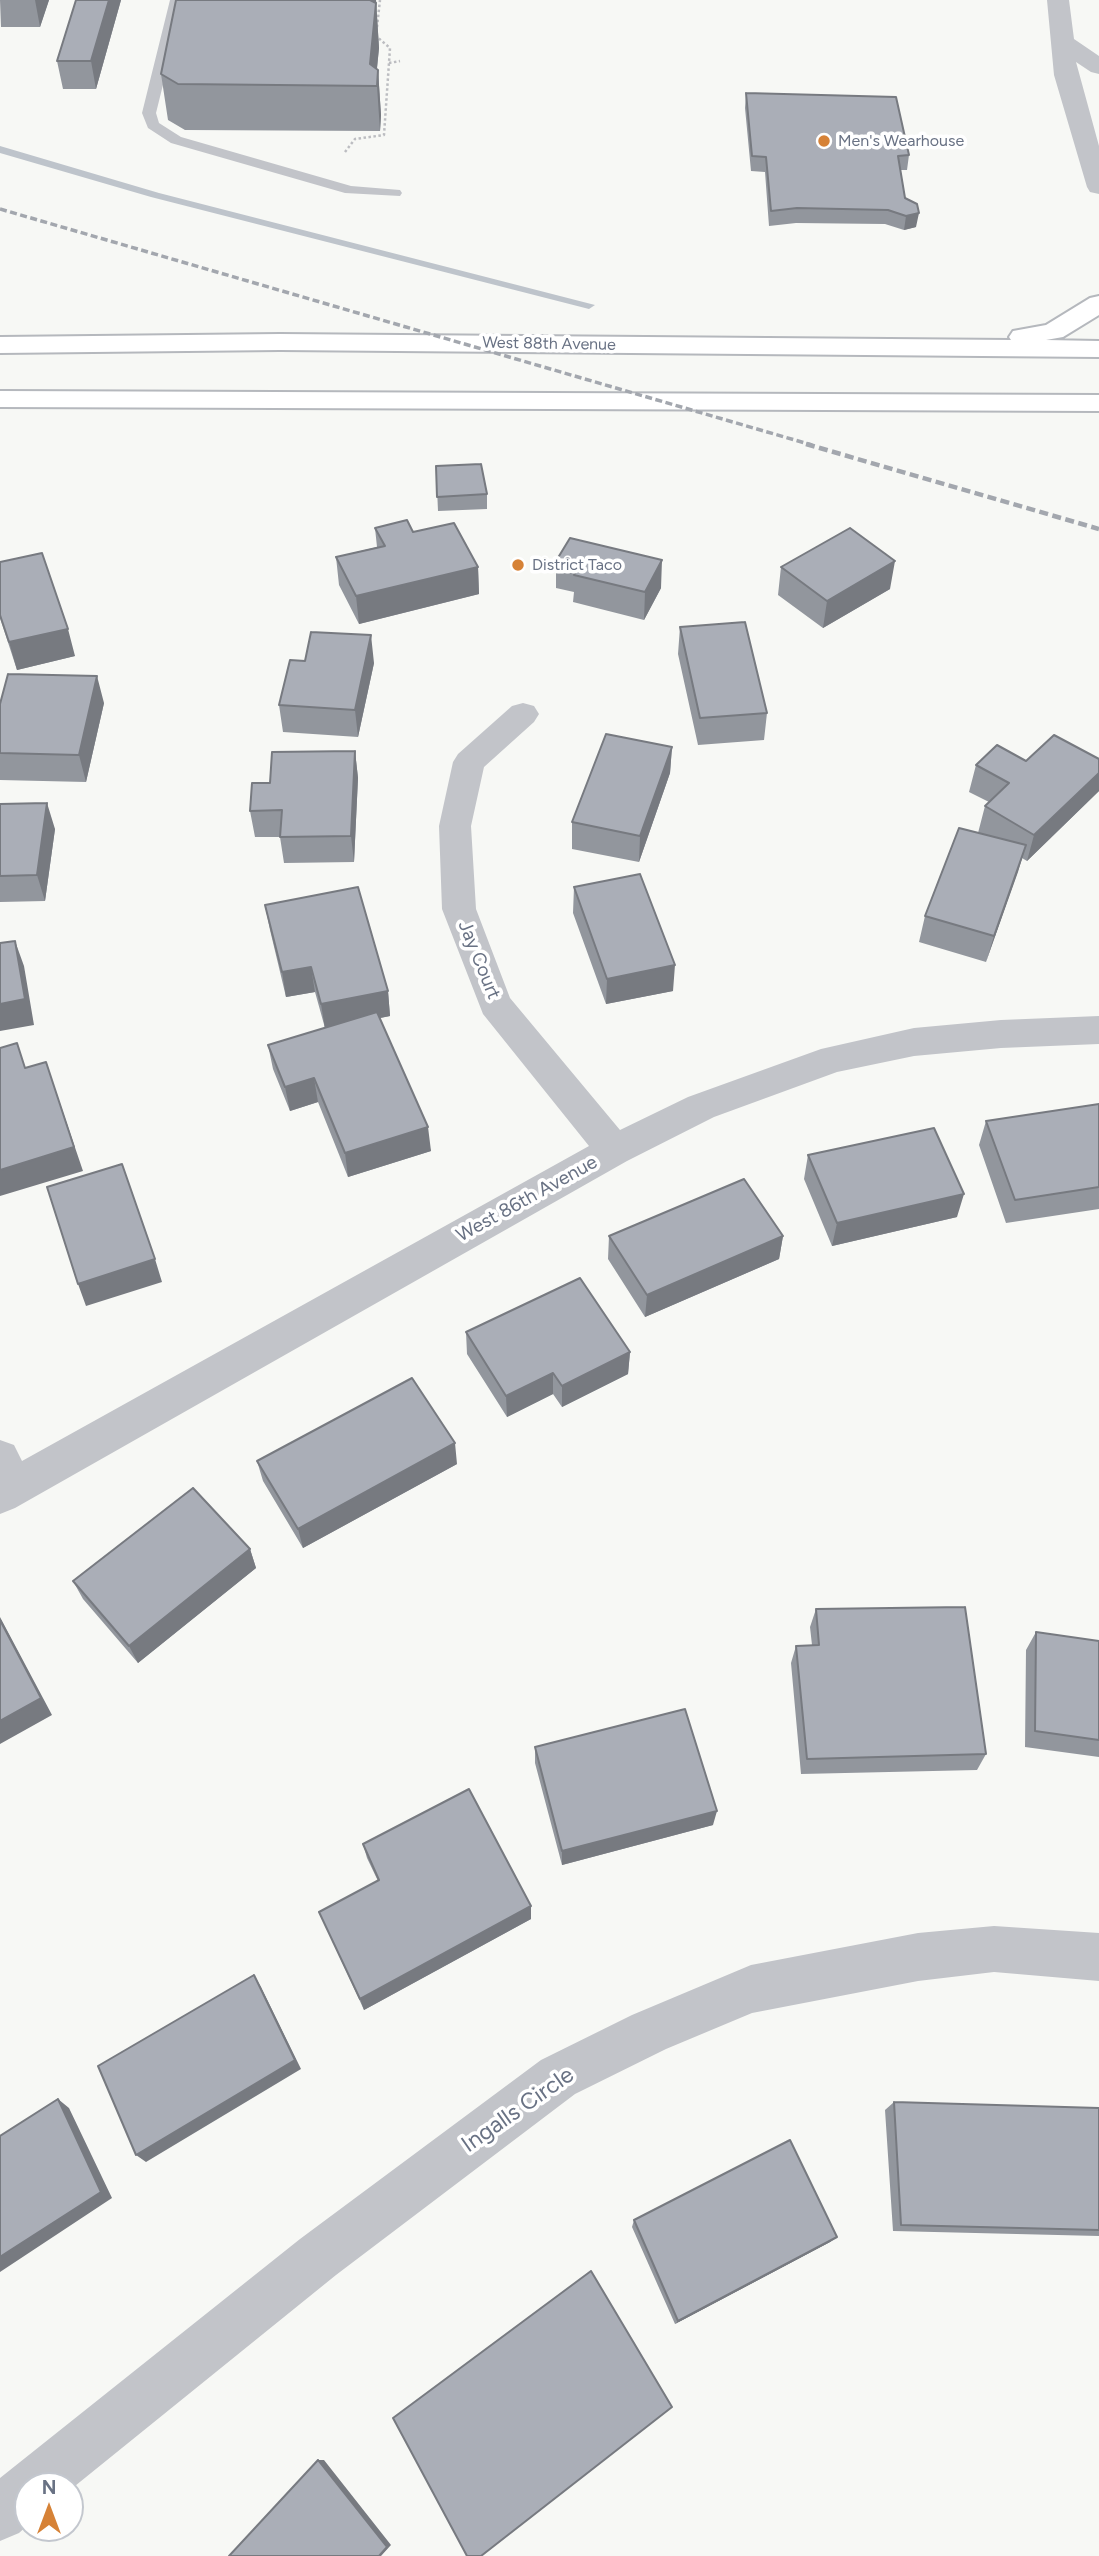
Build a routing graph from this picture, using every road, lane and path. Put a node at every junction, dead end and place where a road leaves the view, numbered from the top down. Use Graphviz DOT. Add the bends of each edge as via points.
graph roads {
  1 [pos="177,0"];
  2 [pos="380,0"];
  3 [pos="1058,0"];
  4 [pos="1062,41"];
  5 [pos="400,61"];
  6 [pos="389,63"];
  7 [pos="1099,67"];
  8 [pos="345,153"];
  9 [pos="1099,187"];
  10 [pos="395,193"];
  11 [pos="1099,304"];
  12 [pos="0,345"];
  13 [pos="965,348"];
  14 [pos="1099,349"];
  15 [pos="0,399"];
  16 [pos="1099,403"];
  17 [pos="523,714"];
  18 [pos="1099,1030"];
  19 [pos="614,1150"];
  20 [pos="5,1480"];
  21 [pos="1099,1957"];
  22 [pos="49,2472"];
  23 [pos="14,2502"];
  24 [pos="0,2514"];
  1 -- 10 [label="lane" via="149,113 153,125 176,140 350,190"];
  2 -- 6 [label="path" via="376,37 390,48"];
  3 -- 4 [label="street"];
  4 -- 7 [label="street"];
  4 -- 9 [label="street" via="1066,75"];
  5 -- 6 [label="path"];
  6 -- 8 [label="path" via="384,135 355,139"];
  11 -- 13 [label="main road" via="1054,331"];
  12 -- 13 [label="main road, West 88th Avenue" via="294,342"];
  13 -- 14 [label="main road, West 88th Avenue"];
  15 -- 16 [label="main road"];
  17 -- 19 [label="street, Jay Court" via="469,762 455,825 459,909 495,1004"];
  18 -- 19 [label="street, West 86th Avenue" via="914,1042 834,1059 701,1107"];
  19 -- 20 [label="street, West 86th Avenue"];
  21 -- 22 [label="street, Ingalls Circle" via="994,1950 918,1957 751,1989 638,2037 547,2085 318,2257"];
  23 -- 24 [label="street"];
}
